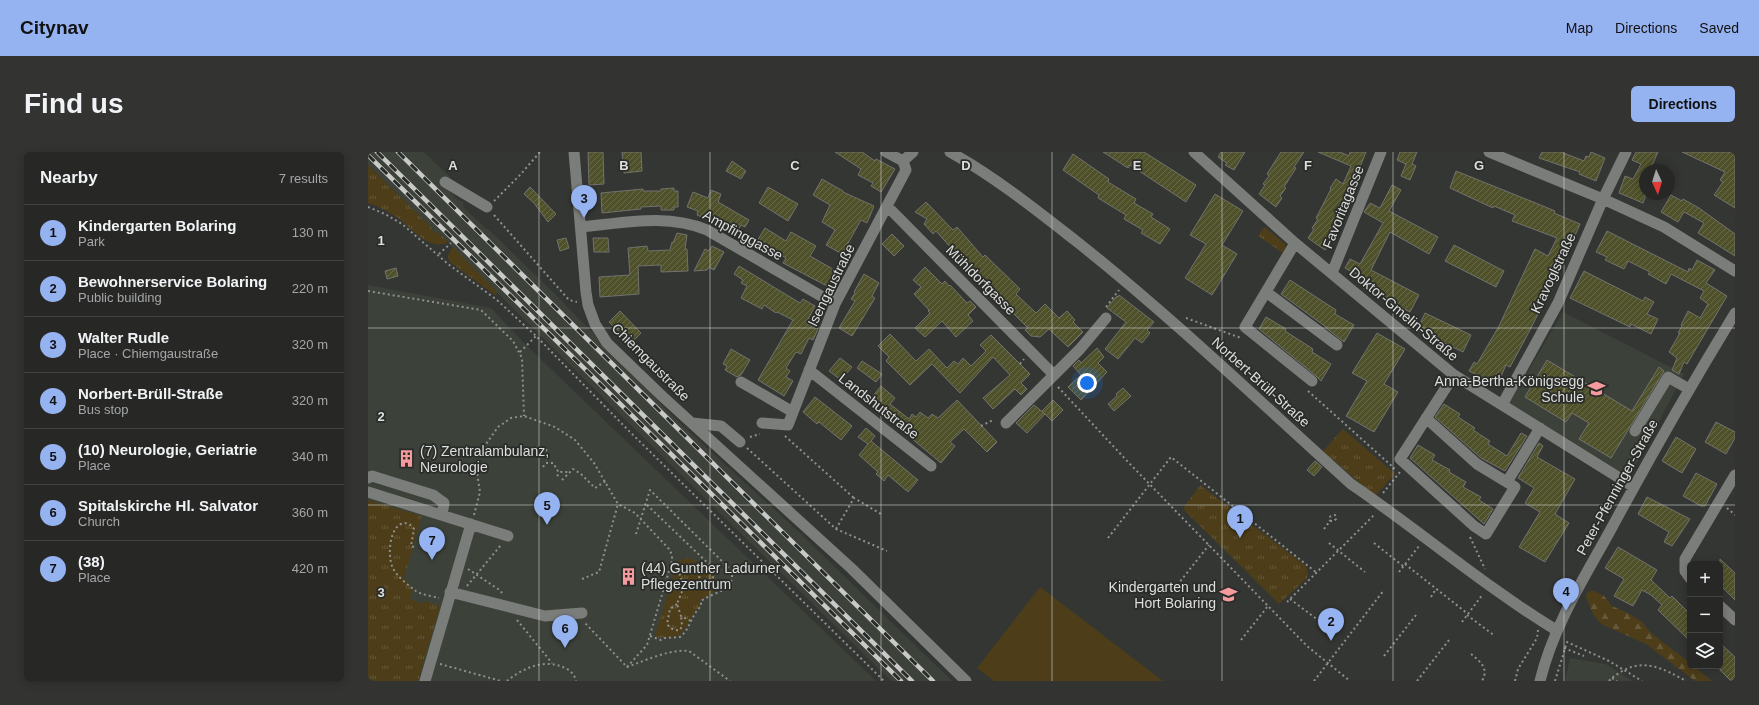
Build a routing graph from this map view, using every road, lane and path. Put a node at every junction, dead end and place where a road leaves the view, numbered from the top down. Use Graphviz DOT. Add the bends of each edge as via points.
graph roads {
  1 [pos="540,152"];
  2 [pos="574,152"];
  3 [pos="886,152"];
  4 [pos="913,152"];
  5 [pos="950,152"];
  6 [pos="1194,152"];
  7 [pos="1381,152"];
  8 [pos="1489,152"];
  9 [pos="1626,152"];
  10 [pos="902,161"];
  11 [pos="445,182"];
  12 [pos="1603,199"];
  13 [pos="887,206"];
  14 [pos="488,207"];
  15 [pos="368,208"];
  16 [pos="581,227"];
  17 [pos="451,243"];
  18 [pos="1295,243"];
  19 [pos="439,254"];
  20 [pos="1735,271"];
  21 [pos="1332,273"];
  22 [pos="368,291"];
  23 [pos="1266,292"];
  24 [pos="1115,295"];
  25 [pos="588,304"];
  26 [pos="835,304"];
  27 [pos="1735,313"];
  28 [pos="1106,318"];
  29 [pos="1185,318"];
  30 [pos="1245,327"];
  31 [pos="536,336"];
  32 [pos="1241,338"];
  33 [pos="1247,342"];
  34 [pos="1337,345"];
  35 [pos="520,352"];
  36 [pos="809,370"];
  37 [pos="1454,375"];
  38 [pos="1052,377"];
  39 [pos="743,381"];
  40 [pos="1309,386"];
  41 [pos="1689,389"];
  42 [pos="1502,405"];
  43 [pos="794,410"];
  44 [pos="524,416"];
  45 [pos="1426,418"];
  46 [pos="993,420"];
  47 [pos="692,423"];
  48 [pos="1006,423"];
  49 [pos="981,426"];
  50 [pos="762,428"];
  51 [pos="1540,428"];
  52 [pos="1635,431"];
  53 [pos="781,434"];
  54 [pos="740,442"];
  55 [pos="531,447"];
  56 [pos="1400,459"];
  57 [pos="546,463"];
  58 [pos="931,466"];
  59 [pos="543,467"];
  60 [pos="1391,471"];
  61 [pos="570,472"];
  62 [pos="1400,472"];
  63 [pos="559,473"];
  64 [pos="1404,474"];
  65 [pos="1735,475"];
  66 [pos="557,476"];
  67 [pos="368,478"];
  68 [pos="562,480"];
  69 [pos="606,481"];
  70 [pos="1507,482"];
  71 [pos="1150,484"];
  72 [pos="1634,487"];
  73 [pos="368,492"];
  74 [pos="854,498"];
  75 [pos="1381,501"];
  76 [pos="618,504"];
  77 [pos="881,514"];
  78 [pos="442,515"];
  79 [pos="1330,521"];
  80 [pos="470,524"];
  81 [pos="836,529"];
  82 [pos="1324,529"];
  83 [pos="508,536"];
  84 [pos="1470,536"];
  85 [pos="1108,538"];
  86 [pos="1424,539"];
  87 [pos="1329,542"];
  88 [pos="1374,543"];
  89 [pos="1209,545"];
  90 [pos="414,547"];
  91 [pos="887,551"];
  92 [pos="1339,551"];
  93 [pos="1404,565"];
  94 [pos="1486,570"];
  95 [pos="1365,572"];
  96 [pos="1399,572"];
  97 [pos="1687,572"];
  98 [pos="1317,573"];
  99 [pos="582,579"];
  100 [pos="685,584"];
  101 [pos="692,585"];
  102 [pos="1489,586"];
  103 [pos="1436,589"];
  104 [pos="1384,590"];
  105 [pos="1171,593"];
  106 [pos="453,596"];
  107 [pos="1431,597"];
  108 [pos="1290,599"];
  109 [pos="1287,602"];
  110 [pos="677,604"];
  111 [pos="1268,606"];
  112 [pos="1723,609"];
  113 [pos="579,613"];
  114 [pos="1468,614"];
  115 [pos="1416,615"];
  116 [pos="681,616"];
  117 [pos="1735,620"];
  118 [pos="691,621"];
  119 [pos="1462,622"];
  120 [pos="1322,623"];
  121 [pos="1538,629"];
  122 [pos="1556,630"];
  123 [pos="650,636"];
  124 [pos="1495,636"];
  125 [pos="1241,640"];
  126 [pos="1449,640"];
  127 [pos="1564,648"];
  128 [pos="1471,654"];
  129 [pos="1384,656"];
  130 [pos="1584,656"];
  131 [pos="431,662"];
  132 [pos="1327,663"];
  133 [pos="627,666"];
  134 [pos="1624,670"];
  135 [pos="1612,678"];
  136 [pos="425,681"];
  137 [pos="500,681"];
  138 [pos="507,681"];
  139 [pos="576,681"];
  140 [pos="730,681"];
  141 [pos="884,681"];
  142 [pos="966,681"];
  143 [pos="1314,681"];
  144 [pos="1350,681"];
  145 [pos="1417,681"];
  146 [pos="1482,681"];
  147 [pos="1515,681"];
  148 [pos="1540,681"];
  149 [pos="1555,681"];
  150 [pos="1609,681"];
  151 [pos="1617,681"];
  152 [pos="1642,681"];
  153 [pos="1686,681"];
  1 -- 14 [label="path"];
  2 -- 16 [label="street, Chiemgaustraße"];
  3 -- 10 [label="street"];
  4 -- 10 [label="street"];
  5 -- 75 [label="street, Norbert-Brüll-Straße" via="995,179 1126,281 1351,484"];
  6 -- 18 [label="street, Doktor-Gmelin-Straße"];
  7 -- 21 [label="street, Favoritagasse"];
  8 -- 12 [label="street"];
  9 -- 12 [label="street, Kravoglstraße"];
  10 -- 13 [label="street, Isengaustraße" via="906,170"];
  11 -- 14 [label="street"];
  12 -- 20 [label="street" via="1664,227"];
  12 -- 42 [label="street, Kravoglstraße" via="1558,303"];
  13 -- 26 [label="street, Isengaustraße"];
  13 -- 38 [label="street, Mühldorfgasse"];
  14 -- 25 [label="path" via="569,300"];
  15 -- 19 [label="path" via="402,224"];
  16 -- 25 [label="street, Chiemgaustraße"];
  16 -- 26 [label="street, Ampfinggasse" via="660,220 691,224 707,230"];
  17 -- 19 [label="path"];
  18 -- 21 [label="street, Doktor-Gmelin-Straße"];
  18 -- 23 [label="street"];
  19 -- 31 [label="path" via="448,264 497,300"];
  21 -- 37 [label="street, Doktor-Gmelin-Straße"];
  22 -- 35 [label="path" via="481,310 513,341"];
  23 -- 30 [label="street"];
  23 -- 34 [label="street"];
  24 -- 28 [label="path" via="1106,307"];
  25 -- 47 [label="street, Chiemgaustraße" via="599,332 607,343"];
  26 -- 36 [label="street, Isengaustraße"];
  27 -- 41 [label="street, Peter-Pfenninger-Straße"];
  28 -- 38 [label="street"];
  29 -- 32 [label="path"];
  30 -- 32 [label="path"];
  30 -- 40 [label="street"];
  31 -- 35 [label="path"];
  31 -- 141 [label="path"];
  32 -- 33 [label="path"];
  35 -- 44 [label="path"];
  36 -- 43 [label="street, Isengaustraße"];
  36 -- 58 [label="street, Landshutstraße"];
  37 -- 42 [label="street, Doktor-Gmelin-Straße"];
  37 -- 45 [label="street"];
  38 -- 48 [label="street"];
  38 -- 71 [label="path"];
  39 -- 43 [label="street"];
  40 -- 60 [label="path" via="1394,468"];
  41 -- 52 [label="street" via="1668,377"];
  41 -- 72 [label="street, Peter-Pfenninger-Straße"];
  42 -- 51 [label="street, Doktor-Gmelin-Straße"];
  43 -- 50 [label="street, Isengaustraße" via="788,425"];
  44 -- 69 [label="path" via="555,427 575,440"];
  44 -- 80 [label="path" via="511,418 498,427 484,447 476,466 479,498"];
  45 -- 56 [label="street"];
  45 -- 70 [label="street" via="1477,464"];
  46 -- 49 [label="path"];
  47 -- 54 [label="street" via="726,426"];
  47 -- 142 [label="street, Chiemgaustraße" via="851,568"];
  50 -- 54 [label="path" via="758,435 754,434"];
  51 -- 70 [label="street"];
  51 -- 72 [label="street, Doktor-Gmelin-Straße"];
  53 -- 74 [label="path"];
  54 -- 81 [label="path"];
  55 -- 57 [label="path" via="548,451"];
  56 -- 62 [label="path" via="1403,467"];
  56 -- 70 [label="street" via="1486,534 1516,487"];
  57 -- 59 [label="path"];
  57 -- 63 [label="path" via="555,465"];
  61 -- 63 [label="path"];
  61 -- 68 [label="path"];
  61 -- 69 [label="path" via="576,470 595,488"];
  62 -- 64 [label="path"];
  62 -- 75 [label="path"];
  63 -- 66 [label="path"];
  65 -- 97 [label="street" via="1685,559 1684,567"];
  67 -- 78 [label="street" via="372,476 433,494 444,503"];
  69 -- 76 [label="path"];
  71 -- 85 [label="path"];
  71 -- 89 [label="path"];
  71 -- 98 [label="path" via="1171,457"];
  72 -- 122 [label="street, Peter-Pfenninger-Straße"];
  73 -- 78 [label="street"];
  74 -- 77 [label="path"];
  74 -- 81 [label="path"];
  75 -- 86 [label="street, Norbert-Brüll-Straße"];
  75 -- 92 [label="path"];
  76 -- 99 [label="path" via="599,572"];
  76 -- 123 [label="path" via="635,513 672,555"];
  78 -- 80 [label="street"];
  79 -- 82 [label="path"];
  80 -- 83 [label="street"];
  80 -- 106 [label="street"];
  81 -- 91 [label="path"];
  83 -- 106 [label="path" via="478,575"];
  84 -- 94 [label="path"];
  86 -- 93 [label="path"];
  86 -- 102 [label="street, Norbert-Brüll-Straße"];
  87 -- 92 [label="path"];
  88 -- 93 [label="path"];
  89 -- 105 [label="path"];
  89 -- 111 [label="path"];
  90 -- 106 [label="path" via="411,546 414,529 411,524 397,526 393,532 390,551 392,567 396,573 417,591"];
  92 -- 95 [label="path"];
  92 -- 98 [label="path"];
  93 -- 96 [label="path"];
  93 -- 103 [label="path"];
  98 -- 108 [label="path"];
  100 -- 101 [label="path"];
  100 -- 101 [label="path" via="679,572 683,566 691,564 697,567 700,573 699,579"];
  100 -- 110 [label="path"];
  101 -- 118 [label="path" via="711,581 714,569 647,504 637,534 650,490 731,570 733,577 730,584 701,601 701,606"];
  102 -- 114 [label="path"];
  102 -- 122 [label="street, Norbert-Brüll-Straße"];
  103 -- 107 [label="path"];
  103 -- 114 [label="path"];
  104 -- 132 [label="path"];
  106 -- 113 [label="street" via="545,616"];
  106 -- 131 [label="street"];
  108 -- 109 [label="path"];
  108 -- 120 [label="path"];
  110 -- 116 [label="path"];
  110 -- 116 [label="path" via="670,609 667,624 670,628 680,630"];
  111 -- 125 [label="path"];
  111 -- 132 [label="path"];
  112 -- 117 [label="street"];
  113 -- 133 [label="path"];
  114 -- 119 [label="path"];
  114 -- 124 [label="path"];
  115 -- 129 [label="path"];
  116 -- 118 [label="path"];
  118 -- 123 [label="path" via="680,637 661,640"];
  121 -- 147 [label="path" via="1537,638 1518,669"];
  122 -- 148 [label="street, Peter-Pfenninger-Straße"];
  123 -- 133 [label="path" via="648,645"];
  126 -- 145 [label="path"];
  127 -- 130 [label="path"];
  127 -- 134 [label="path" via="1566,642"];
  127 -- 149 [label="path"];
  128 -- 146 [label="path" via="1485,669"];
  131 -- 136 [label="street"];
  131 -- 137 [label="path"];
  132 -- 143 [label="path"];
  132 -- 144 [label="path"];
  133 -- 140 [label="path" via="669,653 689,651"];
  134 -- 135 [label="path"];
  134 -- 152 [label="path"];
  134 -- 153 [label="path" via="1642,664 1653,665"];
  135 -- 150 [label="path"];
  135 -- 151 [label="path"];
  138 -- 139 [label="path" via="530,667 552,663 570,671"];
}
